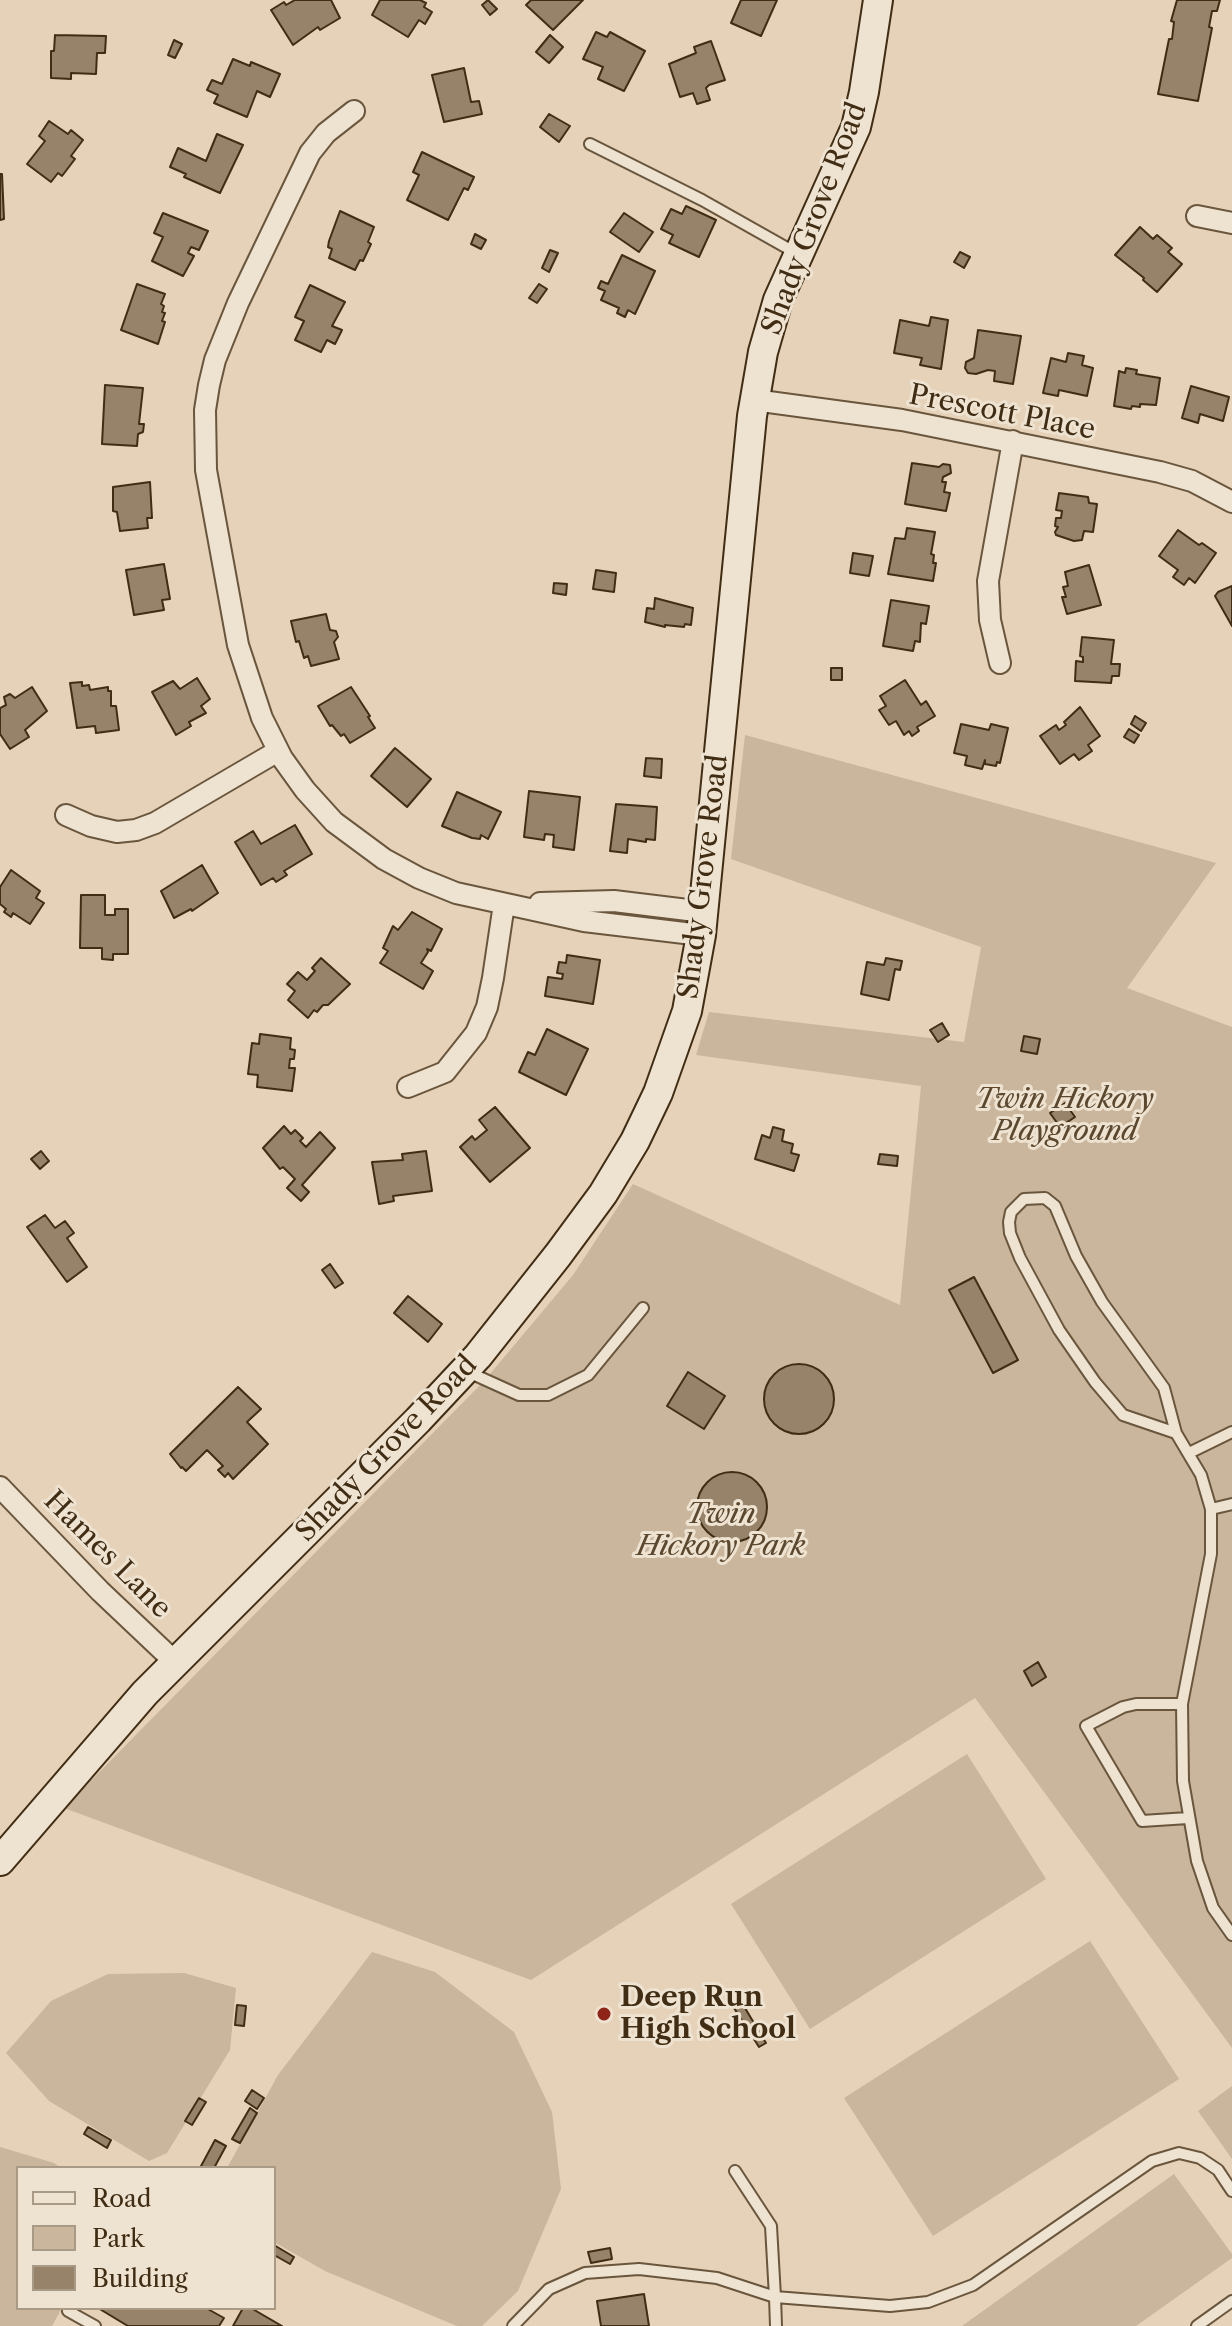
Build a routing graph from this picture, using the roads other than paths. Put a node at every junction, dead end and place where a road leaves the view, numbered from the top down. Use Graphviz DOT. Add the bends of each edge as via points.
graph roads {
  1 [pos="878,0"];
  2 [pos="354,111"];
  3 [pos="590,144"];
  4 [pos="1197,216"];
  5 [pos="1232,223"];
  6 [pos="798,254"];
  7 [pos="754,400"];
  8 [pos="1013,441"];
  9 [pos="1232,502"];
  10 [pos="1000,663"];
  11 [pos="278,751"];
  12 [pos="66,815"];
  13 [pos="504,904"];
  14 [pos="703,923"];
  15 [pos="408,1087"];
  16 [pos="643,1308"];
  17 [pos="464,1371"];
  18 [pos="1232,1432"];
  19 [pos="1176,1433"];
  20 [pos="1189,1453"];
  21 [pos="0,1487"];
  22 [pos="1232,1504"];
  23 [pos="1211,1509"];
  24 [pos="175,1662"];
  25 [pos="1182,1704"];
  26 [pos="1188,1818"];
  27 [pos="0,1861"];
  28 [pos="1232,1935"];
  29 [pos="735,2171"];
  30 [pos="1232,2191"];
  31 [pos="775,2297"];
  32 [pos="1232,2301"];
  33 [pos="68,2311"];
  34 [pos="95,2326"];
  35 [pos="513,2326"];
  36 [pos="776,2326"];
  37 [pos="1197,2326"];
  1 -- 6 [label="main road, Shady Grove Road" via="856,127"];
  2 -- 11 [label="street" via="310,153 232,317 215,360 205,410 206,470 238,645"];
  3 -- 6 [label="lane"];
  4 -- 5 [label="street"];
  6 -- 7 [label="main road, Shady Grove Road" via="770,326"];
  7 -- 8 [label="street, Prescott Place"];
  7 -- 14 [label="main road, Shady Grove Road"];
  8 -- 9 [label="street, Prescott Place" via="1160,472"];
  8 -- 10 [label="street" via="988,581"];
  11 -- 12 [label="street" via="136,830 117,832"];
  11 -- 13 [label="street" via="305,790 360,843 419,878"];
  13 -- 14 [label="street" via="584,921"];
  13 -- 15 [label="street" via="487,1007 476,1033 445,1072"];
  14 -- 17 [label="main road, Shady Grove Road" via="687,1011 671,1062 635,1141 558,1255"];
  16 -- 17 [label="lane" via="588,1375 548,1395 519,1395"];
  17 -- 24 [label="main road, Shady Grove Road"];
  18 -- 20 [label="lane"];
  19 -- 19 [label="lane" via="1164,1388 1102,1302 1055,1206 1045,1198 1024,1199 1011,1212 1010,1233 1059,1330 1123,1415"];
  19 -- 20 [label="lane"];
  20 -- 23 [label="lane"];
  21 -- 24 [label="street, Hames Lane"];
  22 -- 23 [label="lane"];
  23 -- 25 [label="lane" via="1211,1554"];
  24 -- 27 [label="main road, Shady Grove Road"];
  25 -- 26 [label="lane"];
  25 -- 26 [label="lane" via="1136,1704 1086,1726 1142,1821"];
  26 -- 28 [label="lane" via="1213,1908"];
  29 -- 31 [label="lane" via="771,2226"];
  30 -- 31 [label="lane" via="1218,2170 1179,2153 1152,2161 973,2285 928,2302 890,2306"];
  31 -- 35 [label="lane" via="717,2278 639,2269 585,2273 549,2289"];
  31 -- 36 [label="lane"];
  32 -- 37 [label="lane"];
  33 -- 34 [label="lane"];
}
